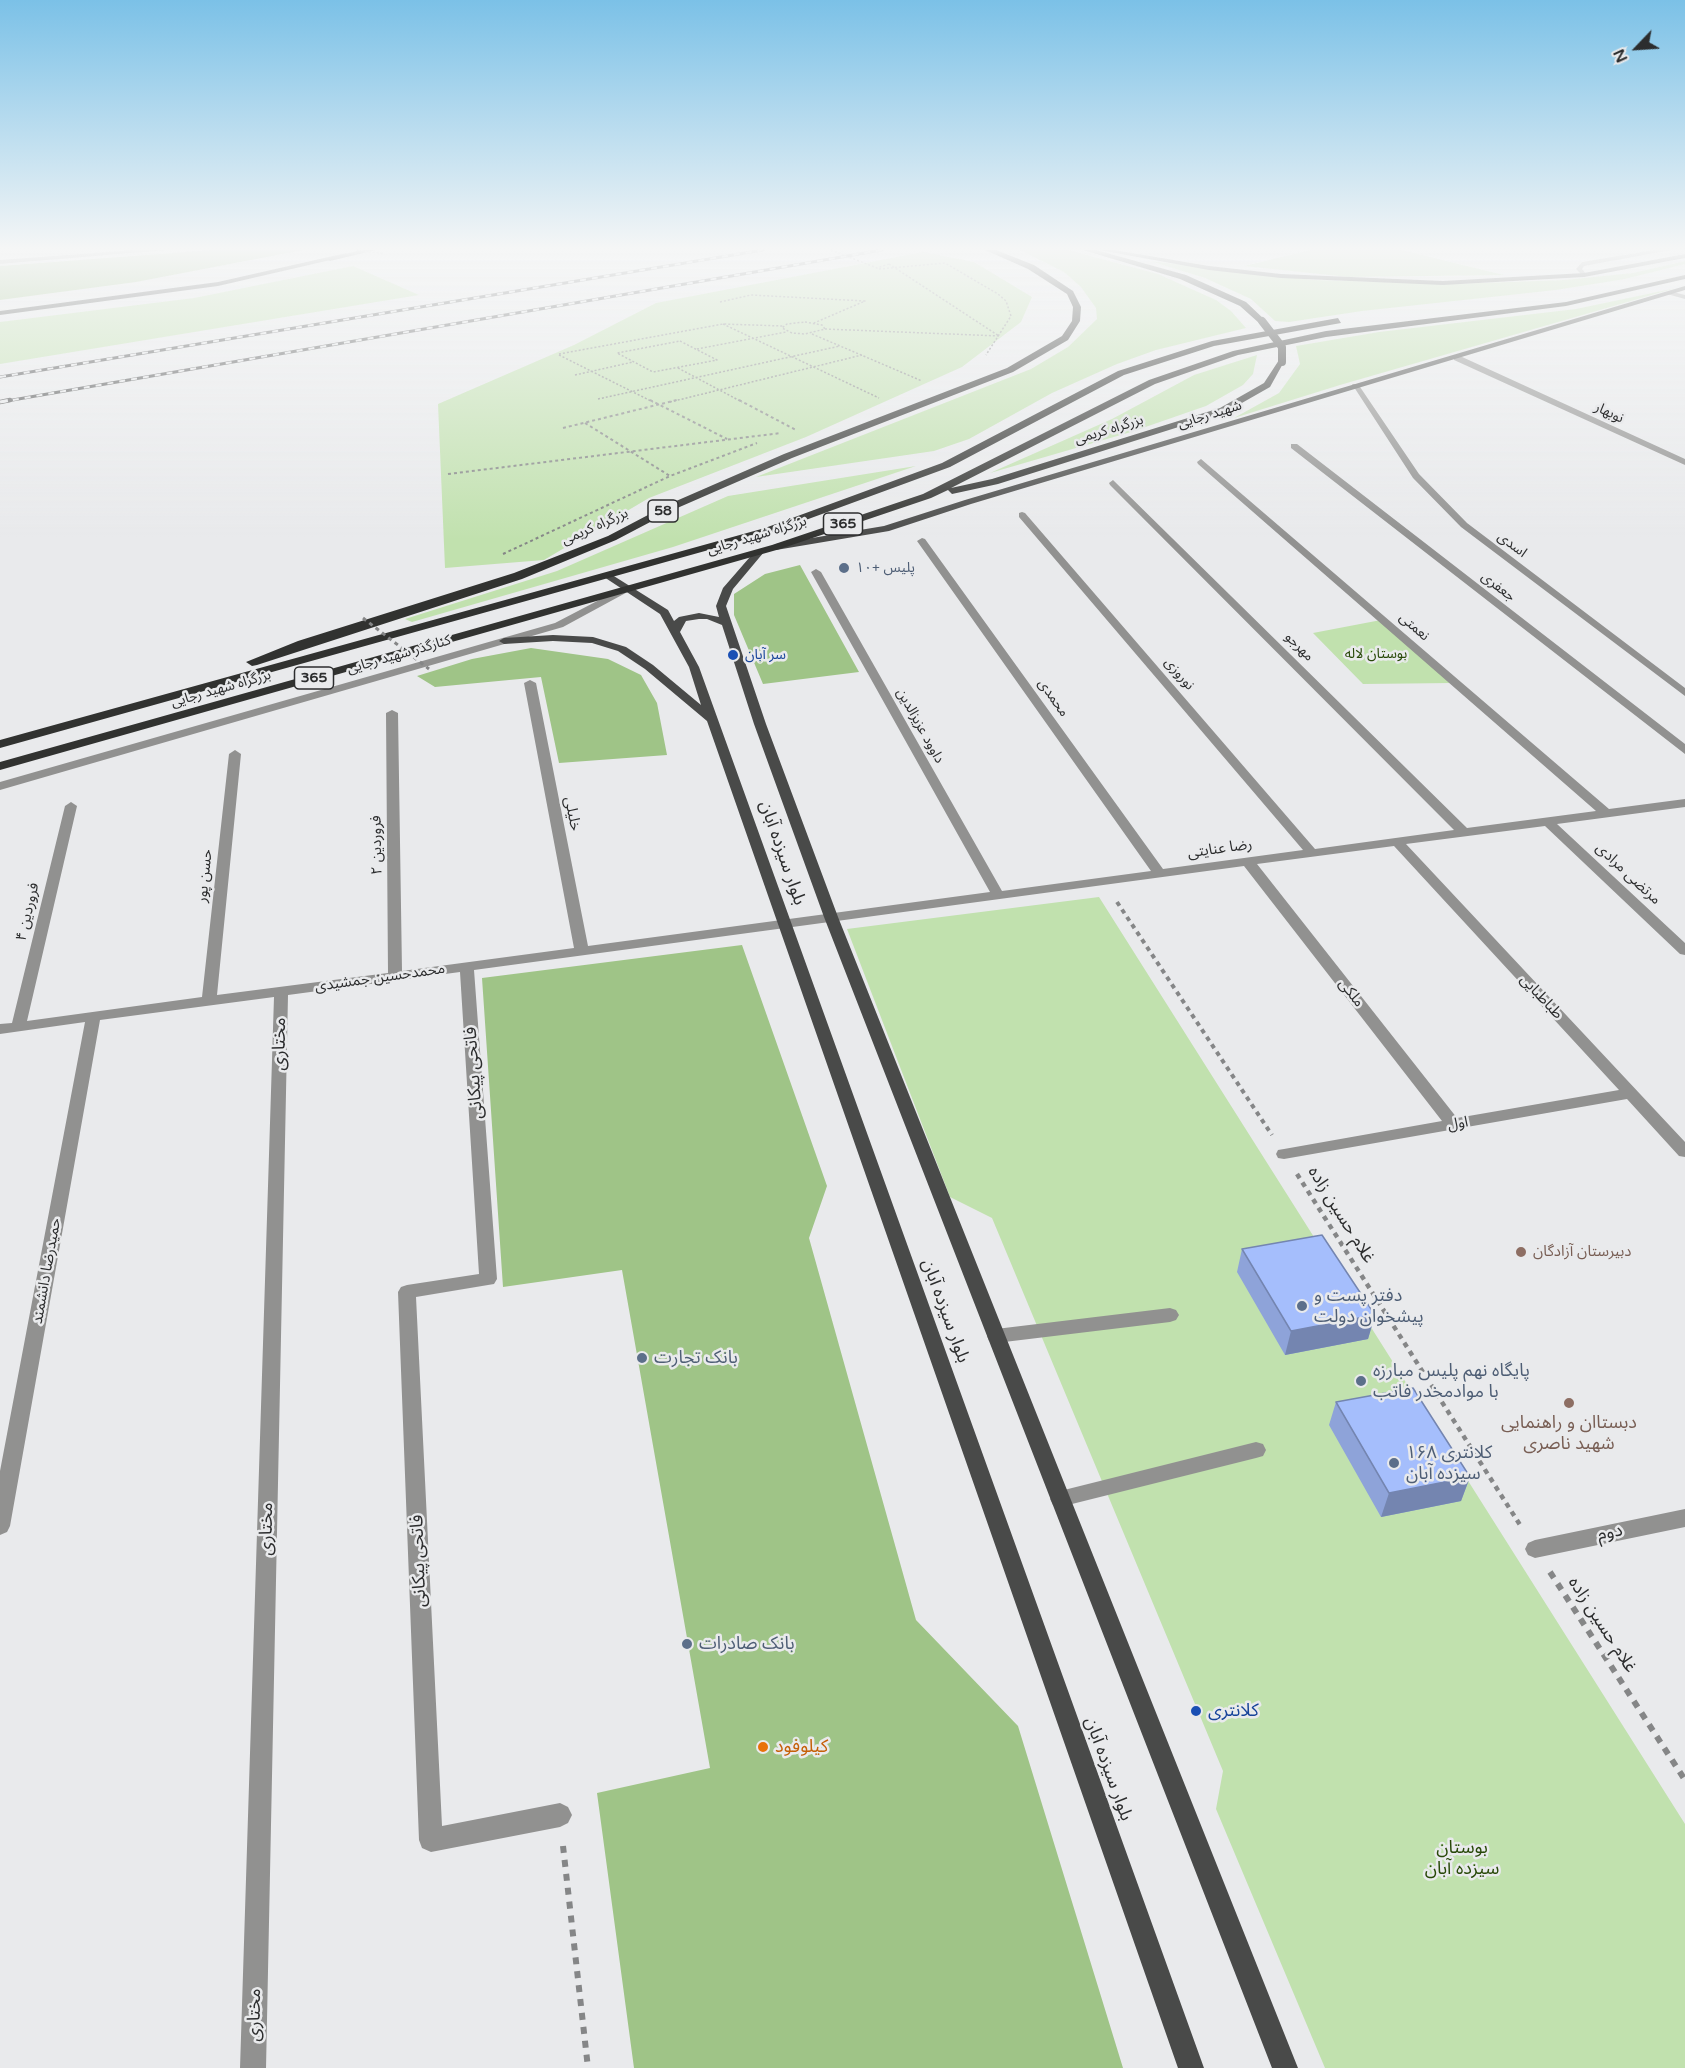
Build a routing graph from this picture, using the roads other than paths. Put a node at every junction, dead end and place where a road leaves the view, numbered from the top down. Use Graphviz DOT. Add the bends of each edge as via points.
graph roads {
  1 [pos="1053,347"];
  2 [pos="1204,347"];
  3 [pos="1267,347"];
  4 [pos="1282,347"];
  5 [pos="1494,347"];
  6 [pos="1457,358"];
  7 [pos="1355,386"];
  8 [pos="1294,446"];
  9 [pos="1201,462"];
  10 [pos="1685,462"];
  11 [pos="1113,483"];
  12 [pos="927,496"];
  13 [pos="1022,515"];
  14 [pos="922,540"];
  15 [pos="776,547"];
  16 [pos="759,552"];
  17 [pos="816,572"];
  18 [pos="606,575"];
  19 [pos="628,589"];
  20 [pos="725,623"];
  21 [pos="675,632"];
  22 [pos="504,641"];
  23 [pos="530,683"];
  24 [pos="1685,693"];
  25 [pos="126,708"];
  26 [pos="392,713"];
  27 [pos="712,720"];
  28 [pos="0,744"];
  29 [pos="1685,750"];
  30 [pos="235,754"];
  31 [pos="0,766"];
  32 [pos="0,786"];
  33 [pos="1685,804"];
  34 [pos="70,806"];
  35 [pos="1607,814"];
  36 [pos="1548,822"];
  37 [pos="1464,833"];
  38 [pos="1397,842"];
  39 [pos="1312,853"];
  40 [pos="1248,862"];
  41 [pos="1159,873"];
  42 [pos="998,895"];
  43 [pos="831,917"];
  44 [pos="783,923"];
  45 [pos="759,927"];
  46 [pos="582,951"];
  47 [pos="1685,951"];
  48 [pos="467,966"];
  49 [pos="395,976"];
  50 [pos="281,991"];
  51 [pos="208,1001"];
  52 [pos="93,1017"];
  53 [pos="18,1027"];
  54 [pos="0,1029"];
  55 [pos="1631,1093"];
  56 [pos="1454,1125"];
  57 [pos="1685,1152"];
  58 [pos="1284,1154"];
  59 [pos="1170,1315"];
  60 [pos="996,1336"];
  61 [pos="1256,1450"];
  62 [pos="1060,1499"];
  63 [pos="1685,1518"];
  64 [pos="0,1526"];
  65 [pos="1535,1549"];
  66 [pos="560,1815"];
  67 [pos="253,2068"];
  68 [pos="1191,2068"];
  69 [pos="1285,2068"];
  1 -- 25 [label="highway, بزرگراه کریمی / 58" via="1010,370 788,456 671,507 612,538 518,576 302,644"];
  2 -- 18 [label="highway, بزرگراه شهید رجایی / 365" via="1130,369 946,465 869,496 769,530"];
  3 -- 12 [label="highway, بزرگراه شهید رجایی / 365" via="1194,366 1134,390"];
  4 -- 12 [label="highway, بزرگراه کریمی, bridge" via="1282,362 1267,385 1223,410 994,482"];
  5 -- 6 [label="main road, شهید رجایی"];
  6 -- 7 [label="main road, شهید رجایی"];
  6 -- 10 [label="street, نوبهار"];
  7 -- 15 [label="main road, شهید رجایی" via="886,529"];
  7 -- 24 [label="street, اسدی" via="1416,476 1464,525"];
  8 -- 29 [label="street, جعفری"];
  9 -- 35 [label="street, نعمتی"];
  11 -- 37 [label="street, مهرجو"];
  12 -- 15 [label="highway, بزرگراه شهید رجایی / 365"];
  13 -- 39 [label="street, نوروزی"];
  14 -- 41 [label="street, محمدی"];
  15 -- 16 [label="highway, بزرگراه شهید رجایی / 365"];
  16 -- 19 [label="highway, بزرگراه شهید رجایی / 365"];
  16 -- 20 [label="main road" via="728,588 721,606"];
  17 -- 42 [label="street, داوود عزیزالدین"];
  18 -- 19 [label="main road, بلوار سیزده آبان"];
  18 -- 25 [label="highway, بزرگراه شهید رجایی / 365"];
  19 -- 21 [label="main road, بلوار سیزده آبان" via="663,612"];
  19 -- 22 [label="street, کنارگذر شهید رجایی" via="559,625"];
  19 -- 31 [label="highway, بزرگراه شهید رجایی / 365"];
  20 -- 21 [label="main road" via="699,616 678,622"];
  20 -- 43 [label="main road, بلوار سیزده آبان"];
  21 -- 27 [label="main road, بلوار سیزده آبان" via="694,667"];
  22 -- 27 [label="main road" via="593,640 622,649"];
  22 -- 32 [label="street, کنارگذر شهید رجایی"];
  23 -- 46 [label="street, خلیلی"];
  25 -- 28 [label="highway, بزرگراه شهید رجایی / 365"];
  26 -- 49 [label="street, فروردین ۲"];
  27 -- 44 [label="main road, بلوار سیزده آبان"];
  30 -- 51 [label="street, حسن پور"];
  33 -- 35 [label="street, رضا عنایتی"];
  34 -- 53 [label="street, فروردین ۴"];
  35 -- 36 [label="street, رضا عنایتی"];
  36 -- 37 [label="street, رضا عنایتی"];
  36 -- 47 [label="street, مرتضی مرادی"];
  37 -- 38 [label="street, رضا عنایتی"];
  38 -- 39 [label="street, رضا عنایتی"];
  38 -- 55 [label="street, طباطبایی"];
  39 -- 40 [label="street, رضا عنایتی"];
  40 -- 41 [label="street, رضا عنایتی"];
  40 -- 56 [label="street, ملکی"];
  41 -- 42 [label="street, رضا عنایتی"];
  42 -- 43 [label="street, رضا عنایتی"];
  43 -- 44 [label="street, رضا عنایتی"];
  43 -- 60 [label="main road, بلوار سیزده آبان"];
  44 -- 45 [label="street, رضا عنایتی"];
  44 -- 68 [label="main road, بلوار سیزده آبان"];
  45 -- 46 [label="street, محمدحسین جمشیدی"];
  46 -- 48 [label="street, محمدحسین جمشیدی"];
  48 -- 49 [label="street, محمدحسین جمشیدی"];
  48 -- 66 [label="street, فاتحی پیکانی" via="488,1279 407,1292 431,1840"];
  49 -- 50 [label="street, محمدحسین جمشیدی"];
  50 -- 51 [label="street, محمدحسین جمشیدی"];
  50 -- 67 [label="street, مختاری"];
  51 -- 52 [label="street, محمدحسین جمشیدی"];
  52 -- 53 [label="street, محمدحسین جمشیدی"];
  52 -- 64 [label="street, حمیدرضا دانشمند"];
  53 -- 54 [label="street, محمدحسین جمشیدی"];
  55 -- 56 [label="street, اول"];
  55 -- 57 [label="street, طباطبایی"];
  56 -- 58 [label="street, اول"];
  59 -- 60 [label="street"];
  60 -- 62 [label="main road, بلوار سیزده آبان"];
  61 -- 62 [label="street"];
  62 -- 69 [label="main road, بلوار سیزده آبان"];
  63 -- 65 [label="street, دوم"];
}
